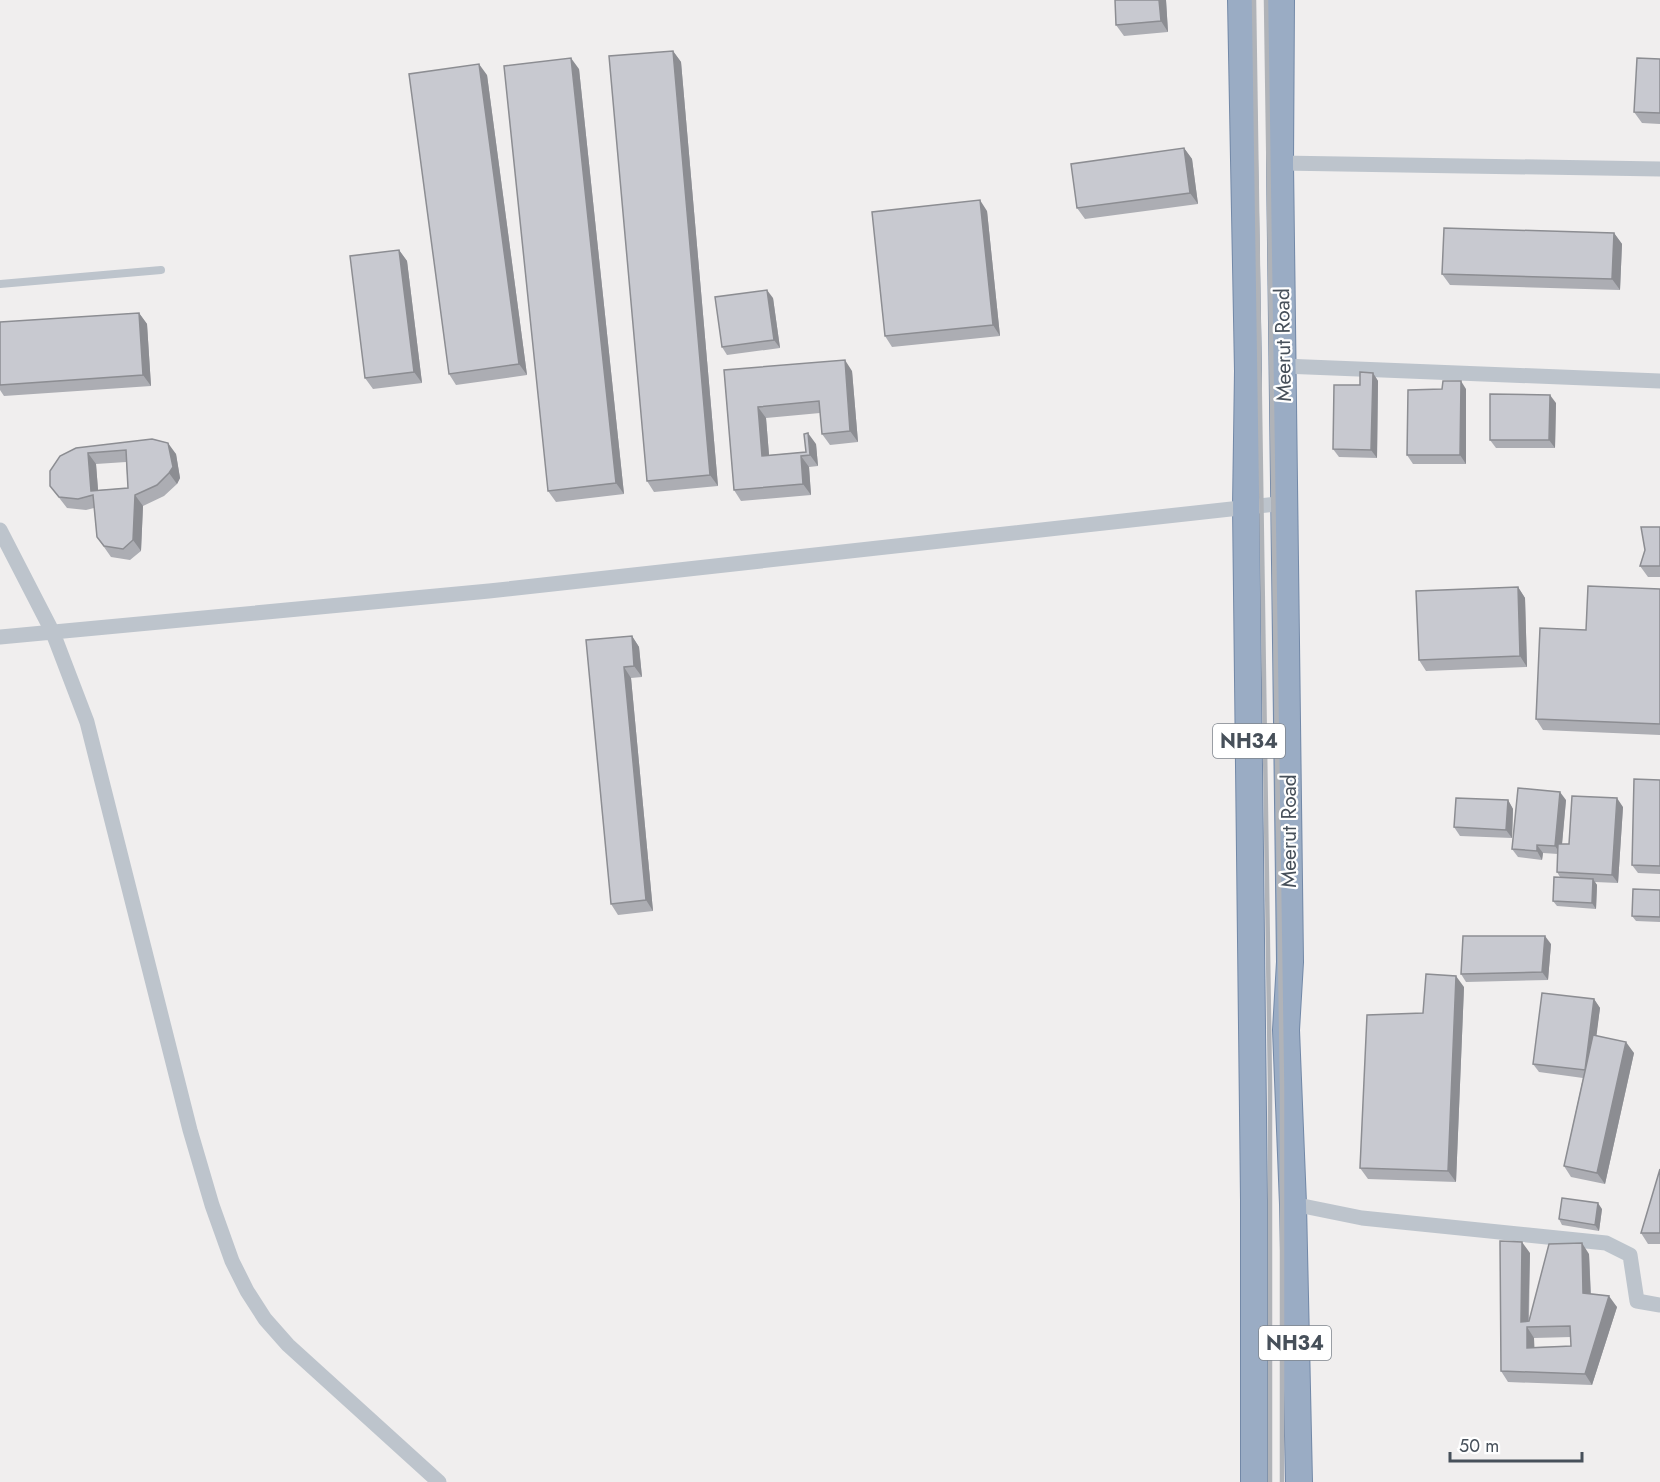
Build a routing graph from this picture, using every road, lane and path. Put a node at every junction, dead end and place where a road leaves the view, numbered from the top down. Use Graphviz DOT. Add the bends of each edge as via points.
graph roads {
  1 [pos="1240,0"];
  2 [pos="1281,0"];
  3 [pos="1280,163"];
  4 [pos="1660,169"];
  5 [pos="161,270"];
  6 [pos="0,284"];
  7 [pos="1283,366"];
  8 [pos="1660,381"];
  9 [pos="1285,503"];
  10 [pos="1246,506"];
  11 [pos="0,530"];
  12 [pos="53,633"];
  13 [pos="0,637"];
  14 [pos="1293,1204"];
  15 [pos="1660,1305"];
  16 [pos="439,1482"];
  17 [pos="1254,1482"];
  18 [pos="1299,1482"];
  1 -- 10 [label="highway, Meerut Road / NH34" via="1248,371"];
  2 -- 3 [label="highway, Meerut Road / NH34"];
  3 -- 4 [label="street"];
  3 -- 7 [label="highway, Meerut Road / NH34"];
  5 -- 6 [label="lane"];
  7 -- 8 [label="street"];
  7 -- 9 [label="highway, Meerut Road / NH34"];
  9 -- 10 [label="street"];
  9 -- 14 [label="highway, Meerut Road / NH34" via="1290,962 1286,1030"];
  10 -- 12 [label="street" via="489,591"];
  10 -- 17 [label="highway, Meerut Road / NH34"];
  11 -- 12 [label="street"];
  12 -- 13 [label="street"];
  12 -- 16 [label="street" via="87,723 190,1130 232,1261 265,1319 288,1345"];
  14 -- 15 [label="street" via="1362,1218 1606,1243 1630,1255 1637,1301"];
  14 -- 18 [label="highway, Meerut Road / NH34"];
}
